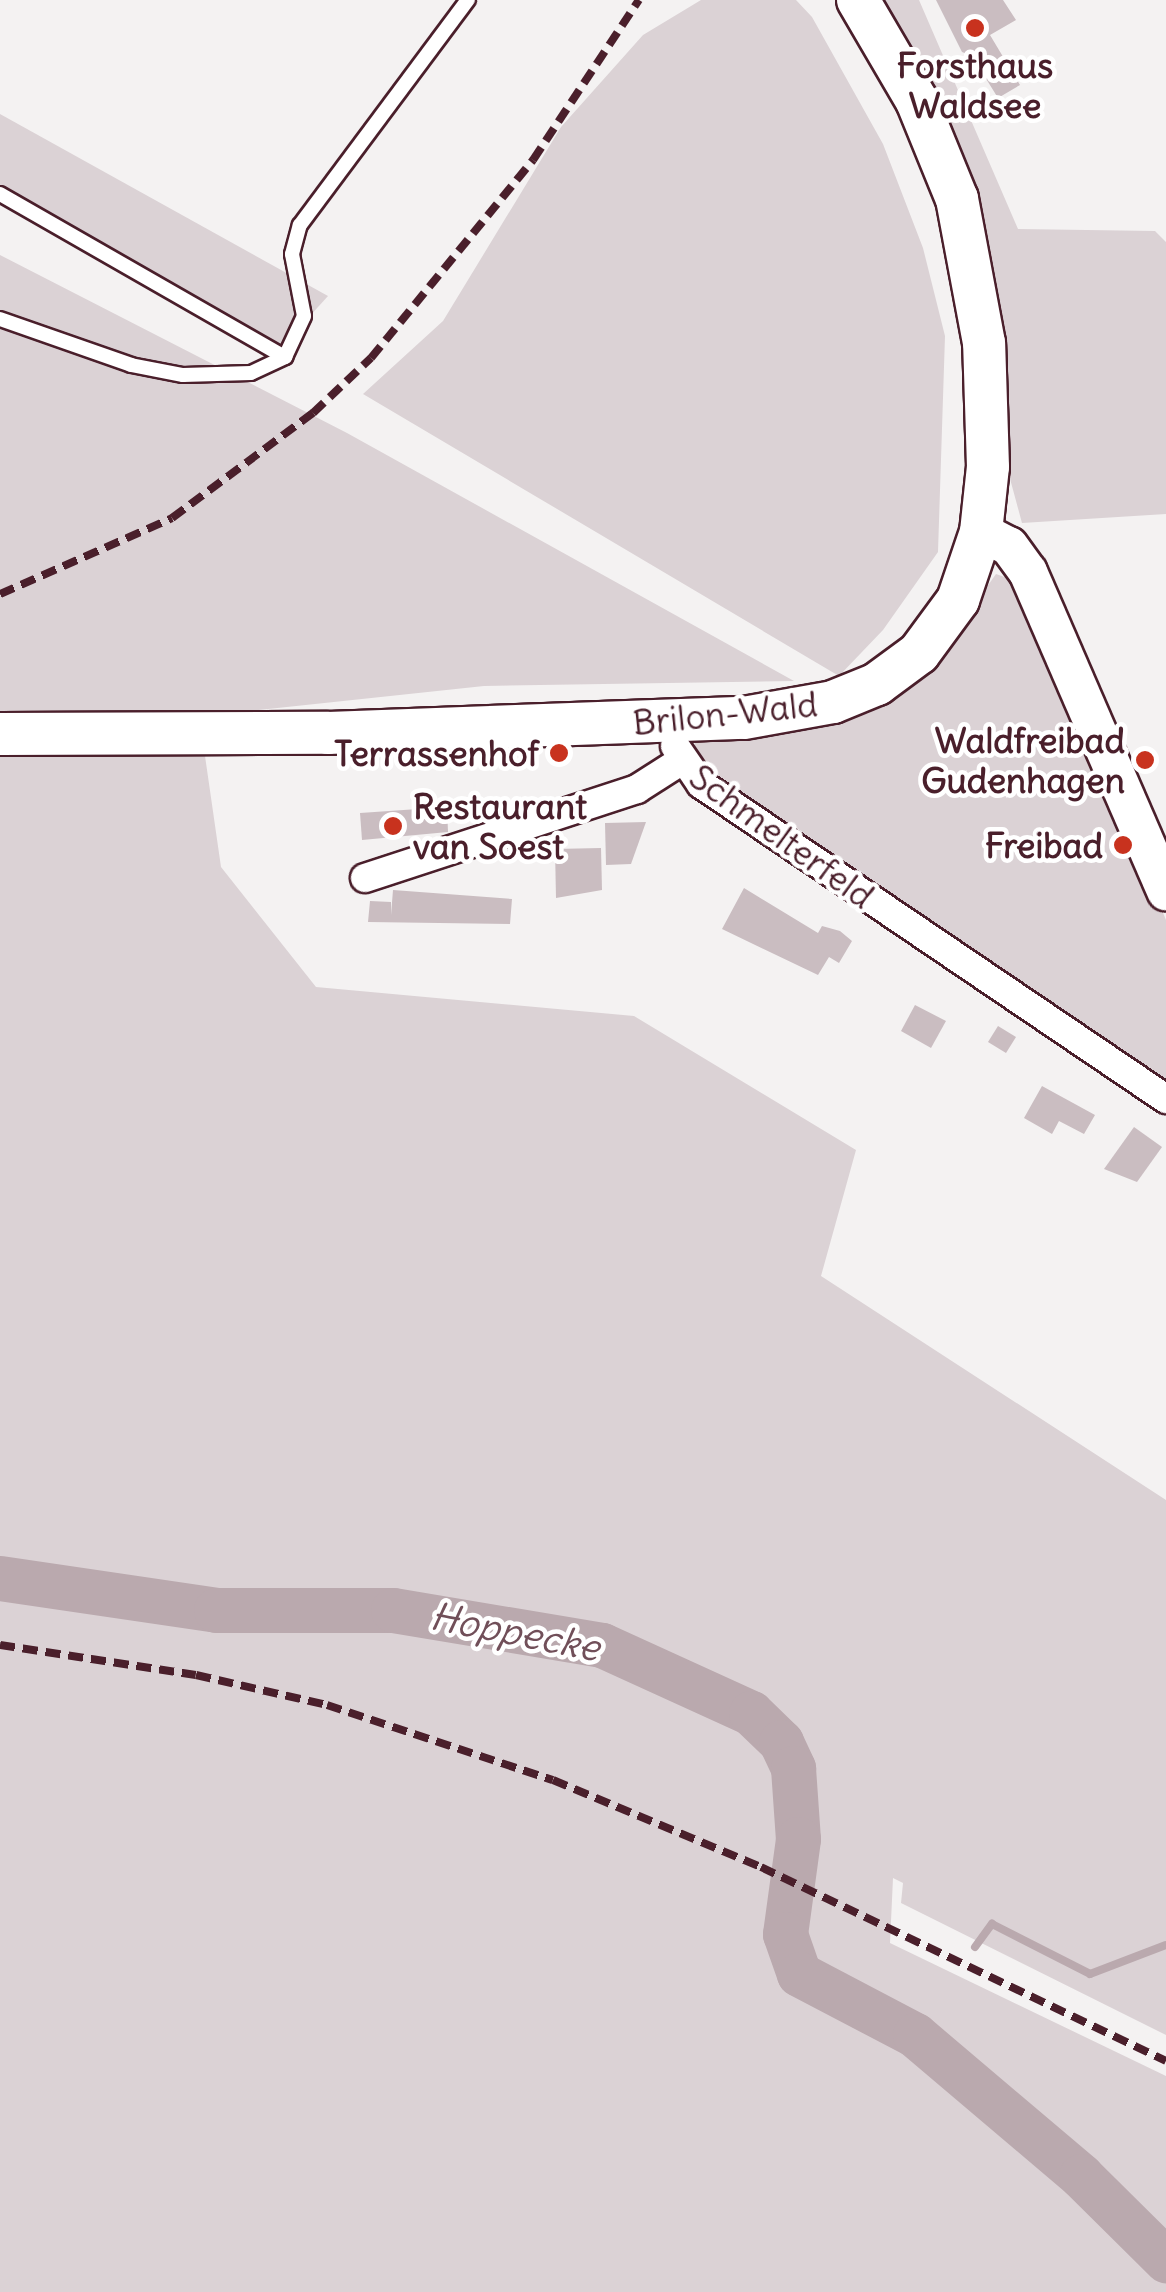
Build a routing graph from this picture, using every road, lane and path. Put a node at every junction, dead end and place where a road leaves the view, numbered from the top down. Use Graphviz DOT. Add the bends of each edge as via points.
graph roads {
  1 [pos="468,0"];
  2 [pos="858,0"];
  3 [pos="0,194"];
  4 [pos="0,319"];
  5 [pos="285,357"];
  6 [pos="982,532"];
  7 [pos="0,734"];
  8 [pos="364,878"];
  9 [pos="1166,891"];
  10 [pos="1166,1098"];
  1 -- 5 [label="lane" via="300,225 292,254 304,316"];
  2 -- 6 [label="main road, Brilon-Wald" via="932,132 968,248 989,415"];
  3 -- 5 [label="lane"];
  4 -- 5 [label="lane" via="183,376 251,374"];
  6 -- 7 [label="main road, Brilon-Wald" via="958,600 919,653 878,684 785,714 328,733"];
  6 -- 9 [label="main road" via="1009,546 1028,572"];
  8 -- 10 [label="street, Schmelterfeld" via="638,789 678,754 701,784"];
}
